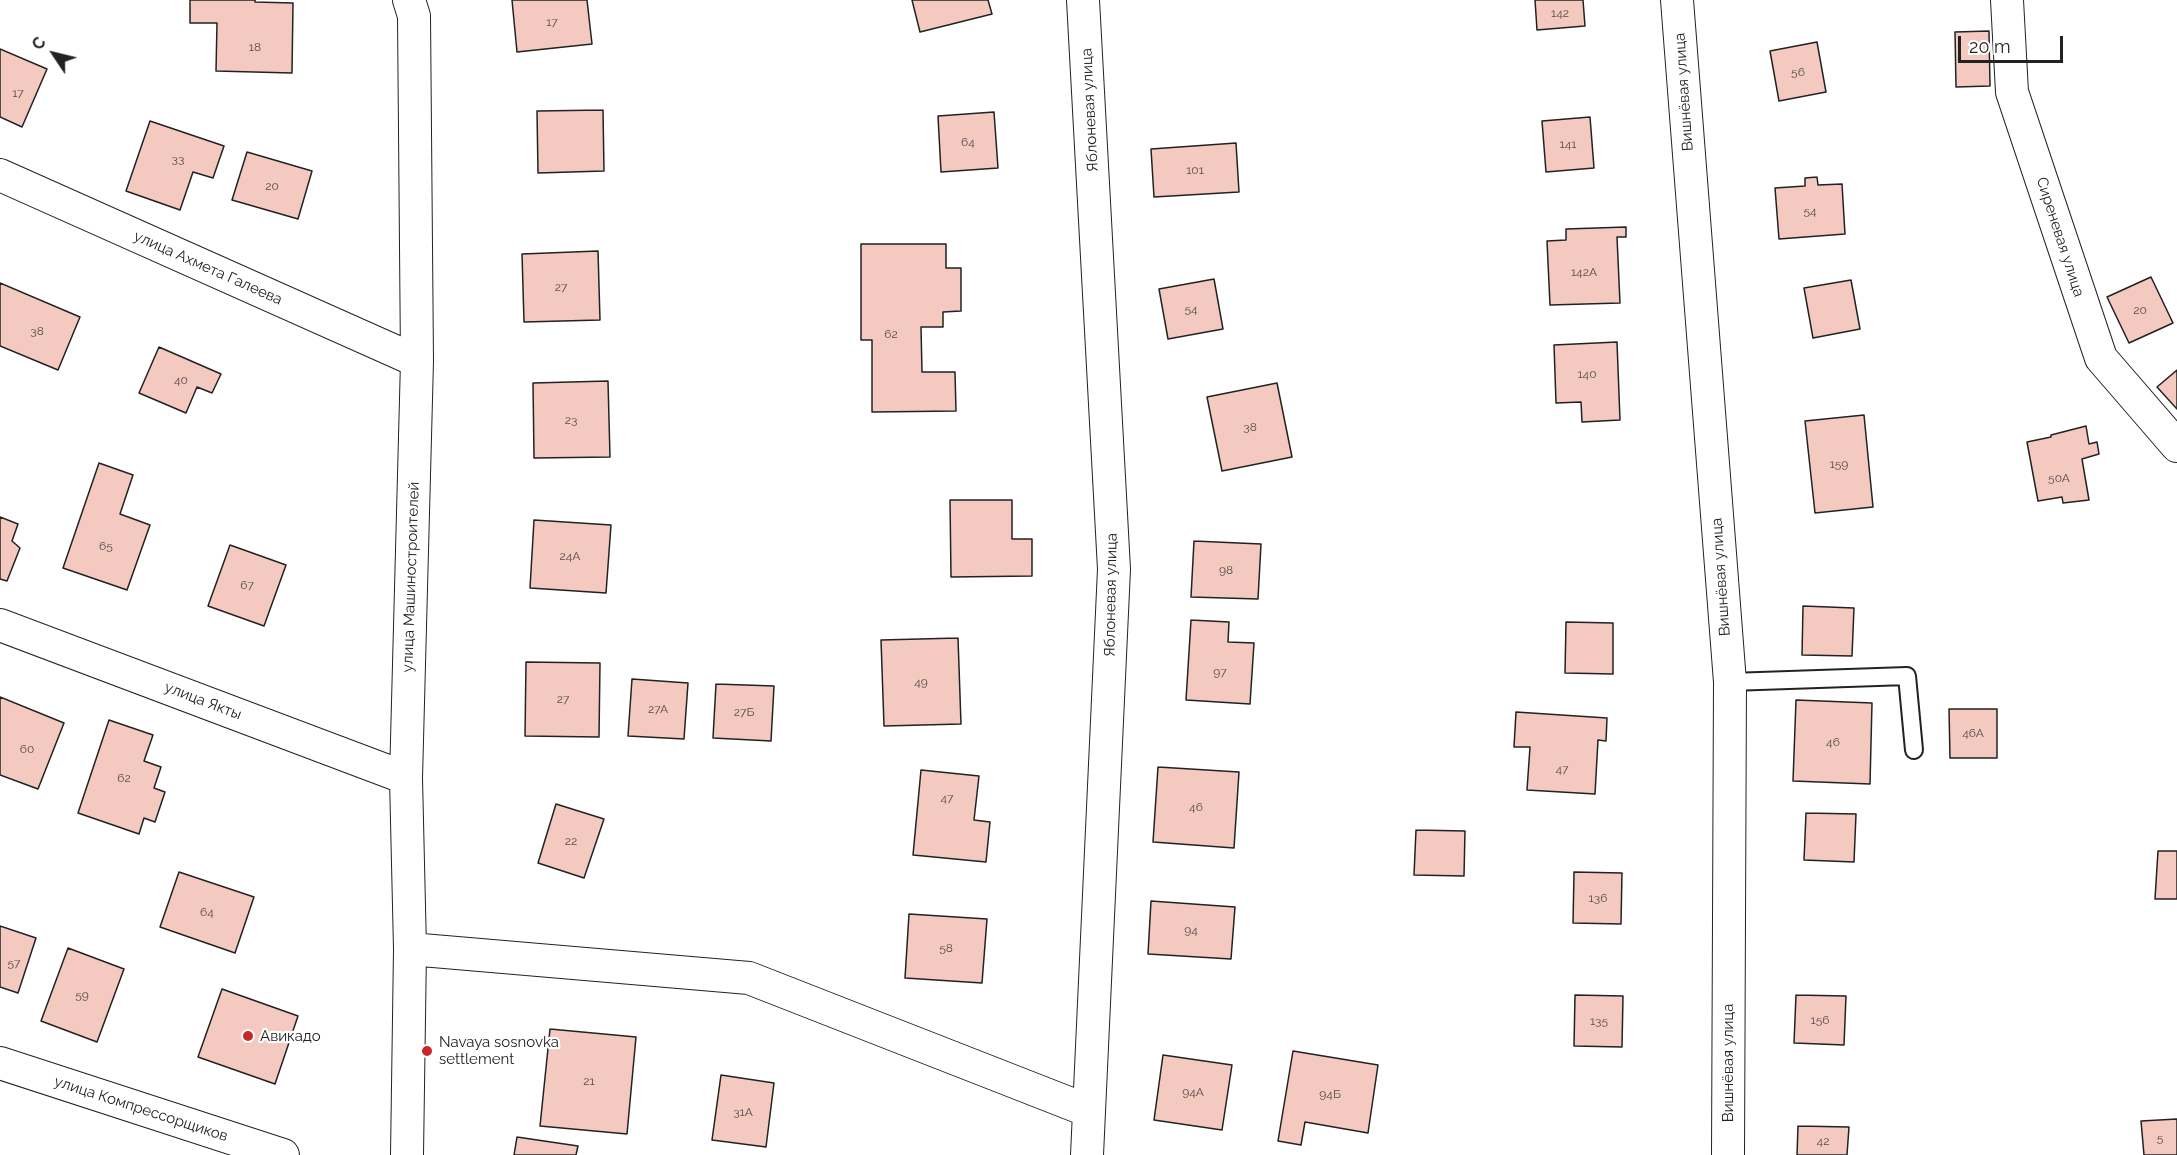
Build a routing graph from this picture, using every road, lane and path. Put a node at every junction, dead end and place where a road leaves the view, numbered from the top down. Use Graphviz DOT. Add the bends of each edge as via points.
graph roads {
  1 [pos="409,0"];
  2 [pos="1083,0"];
  3 [pos="1677,0"];
  4 [pos="2007,0"];
  5 [pos="0,175"];
  6 [pos="417,361"];
  7 [pos="2177,446"];
  8 [pos="0,625"];
  9 [pos="1730,682"];
  10 [pos="1914,750"];
  11 [pos="406,778"];
  12 [pos="410,949"];
  13 [pos="0,1063"];
  14 [pos="1089,1111"];
  15 [pos="283,1155"];
  16 [pos="407,1155"];
  17 [pos="1087,1155"];
  18 [pos="1728,1155"];
  1 -- 6 [label="street, улица Машиностроителей" via="414,16"];
  2 -- 14 [label="street, Яблоневая улица" via="1114,569"];
  3 -- 9 [label="street, Вишнёвая улица"];
  4 -- 7 [label="street, Сиреневая улица" via="2012,92 2101,358"];
  5 -- 6 [label="street, улица Ахмета Галеева"];
  6 -- 11 [label="street, улица Машиностроителей"];
  8 -- 11 [label="street, улица Якты"];
  9 -- 10 [label="lane" via="1907,676"];
  9 -- 18 [label="street, Вишнёвая улица"];
  11 -- 12 [label="street, улица Машиностроителей"];
  12 -- 14 [label="street" via="749,978"];
  12 -- 16 [label="street, улица Машиностроителей"];
  13 -- 15 [label="street, улица Компрессорщиков"];
  14 -- 17 [label="street, Яблоневая улица"];
}
